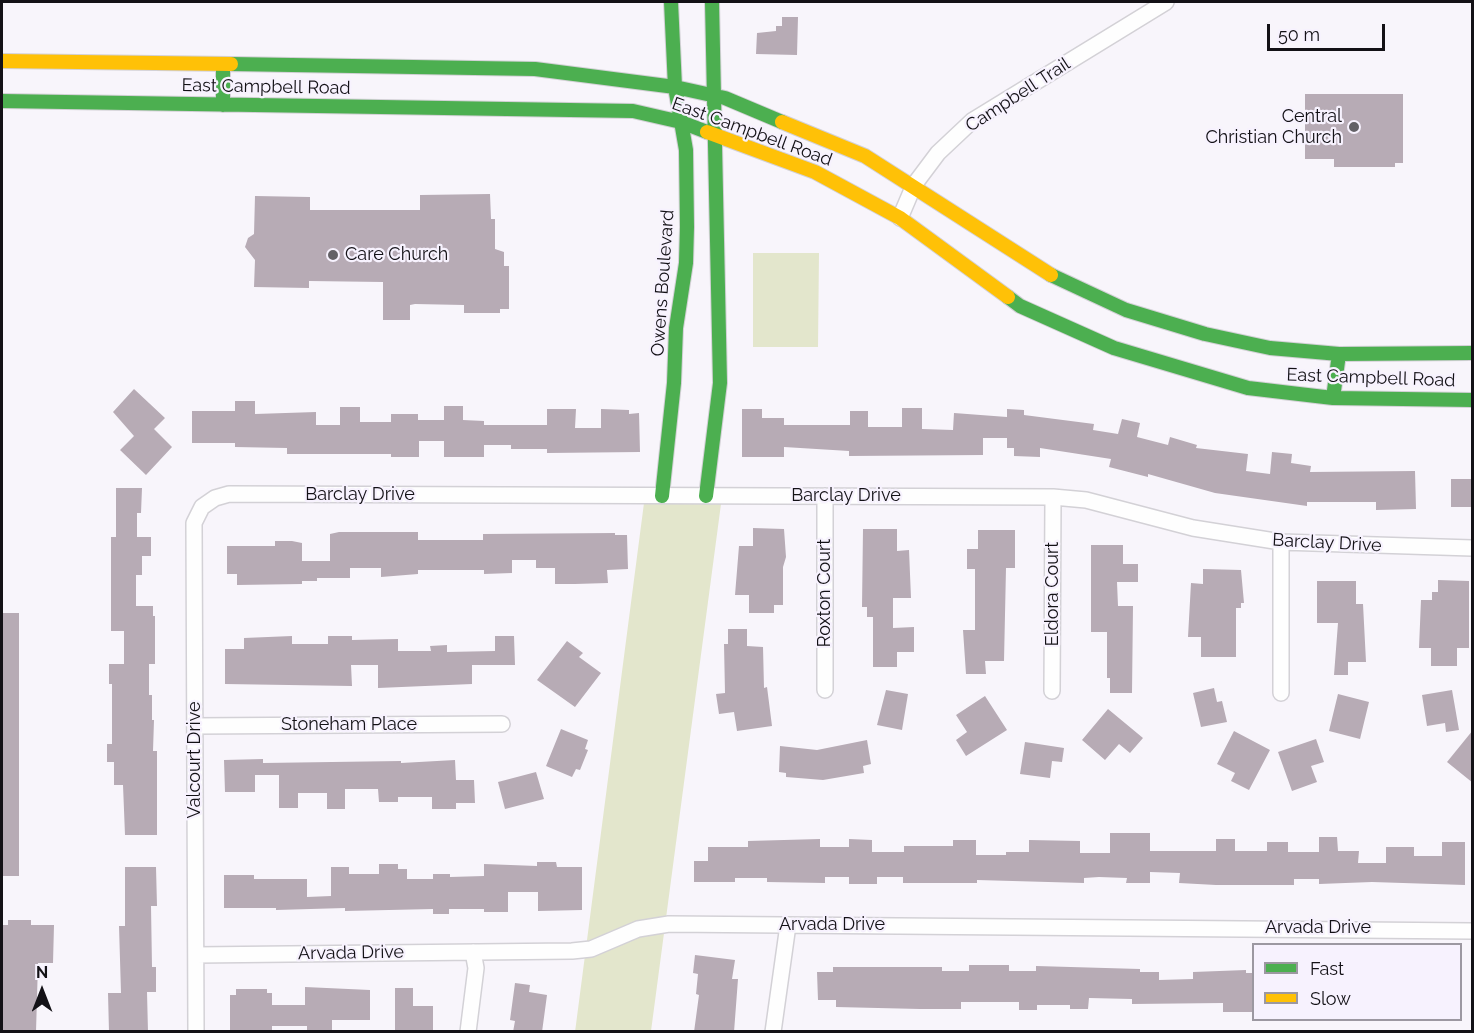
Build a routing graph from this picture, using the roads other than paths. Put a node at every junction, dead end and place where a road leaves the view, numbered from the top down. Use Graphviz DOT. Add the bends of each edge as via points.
graph roads {
  1 [pos="671,2"];
  2 [pos="712,2"];
  3 [pos="1166,2"];
  4 [pos="2,61"];
  5 [pos="223,64"];
  6 [pos="675,87"];
  7 [pos="713,95"];
  8 [pos="2,101"];
  9 [pos="223,105"];
  10 [pos="681,122"];
  11 [pos="713,134"];
  12 [pos="914,185"];
  13 [pos="900,218"];
  14 [pos="1473,353"];
  15 [pos="1339,354"];
  16 [pos="1333,398"];
  17 [pos="1473,400"];
  18 [pos="662,496"];
  19 [pos="706,496"];
  20 [pos="825,496"];
  21 [pos="1053,497"];
  22 [pos="215,498"];
  23 [pos="1281,542"];
  24 [pos="1473,548"];
  25 [pos="825,690"];
  26 [pos="1052,691"];
  27 [pos="1281,693"];
  28 [pos="502,724"];
  29 [pos="195,726"];
  30 [pos="788,925"];
  31 [pos="1473,931"];
  32 [pos="473,952"];
  33 [pos="196,956"];
  34 [pos="196,1032"];
  35 [pos="468,1032"];
  36 [pos="773,1032"];
  1 -- 6 [label="main road, Owens Boulevard"];
  2 -- 7 [label="main road"];
  3 -- 12 [label="street, Campbell Trail" via="972,120 938,153"];
  4 -- 5 [label="main road, East Campbell Road"];
  5 -- 6 [label="main road, East Campbell Road" via="534,69"];
  5 -- 9 [label="main road"];
  6 -- 7 [label="main road, East Campbell Road"];
  6 -- 10 [label="main road, Owens Boulevard"];
  7 -- 11 [label="main road"];
  7 -- 12 [label="main road, East Campbell Road" via="865,156"];
  8 -- 9 [label="main road, East Campbell Road"];
  9 -- 10 [label="main road, East Campbell Road" via="633,111"];
  10 -- 11 [label="main road, East Campbell Road"];
  10 -- 18 [label="main road, Owens Boulevard" via="686,150 686,263 676,328"];
  11 -- 13 [label="main road, East Campbell Road" via="815,172"];
  11 -- 19 [label="main road" via="720,383"];
  12 -- 13 [label="street, Campbell Trail"];
  12 -- 15 [label="main road, East Campbell Road" via="1040,270 1126,310 1226,339 1270,348"];
  13 -- 16 [label="main road, East Campbell Road" via="1020,306 1114,348 1248,388"];
  14 -- 15 [label="main road, East Campbell Road"];
  15 -- 16 [label="main road"];
  16 -- 17 [label="main road, East Campbell Road"];
  18 -- 19 [label="street, Barclay Drive"];
  18 -- 22 [label="street, Barclay Drive" via="229,494"];
  19 -- 20 [label="street, Barclay Drive"];
  20 -- 21 [label="street, Barclay Drive"];
  20 -- 25 [label="street, Roxton Court"];
  21 -- 23 [label="street, Barclay Drive" via="1086,500 1193,528"];
  21 -- 26 [label="street, Eldora Court"];
  22 -- 29 [label="street, Valcourt Drive" via="202,507 194,523"];
  23 -- 24 [label="street, Barclay Drive"];
  23 -- 27 [label="street"];
  28 -- 29 [label="street, Stoneham Place"];
  29 -- 33 [label="street, Valcourt Drive"];
  30 -- 31 [label="street, Arvada Drive"];
  30 -- 32 [label="street, Arvada Drive" via="655,925 591,949"];
  30 -- 36 [label="street"];
  32 -- 33 [label="street, Arvada Drive"];
  32 -- 35 [label="street" via="476,968"];
  33 -- 34 [label="street, Valcourt Drive"];
}
